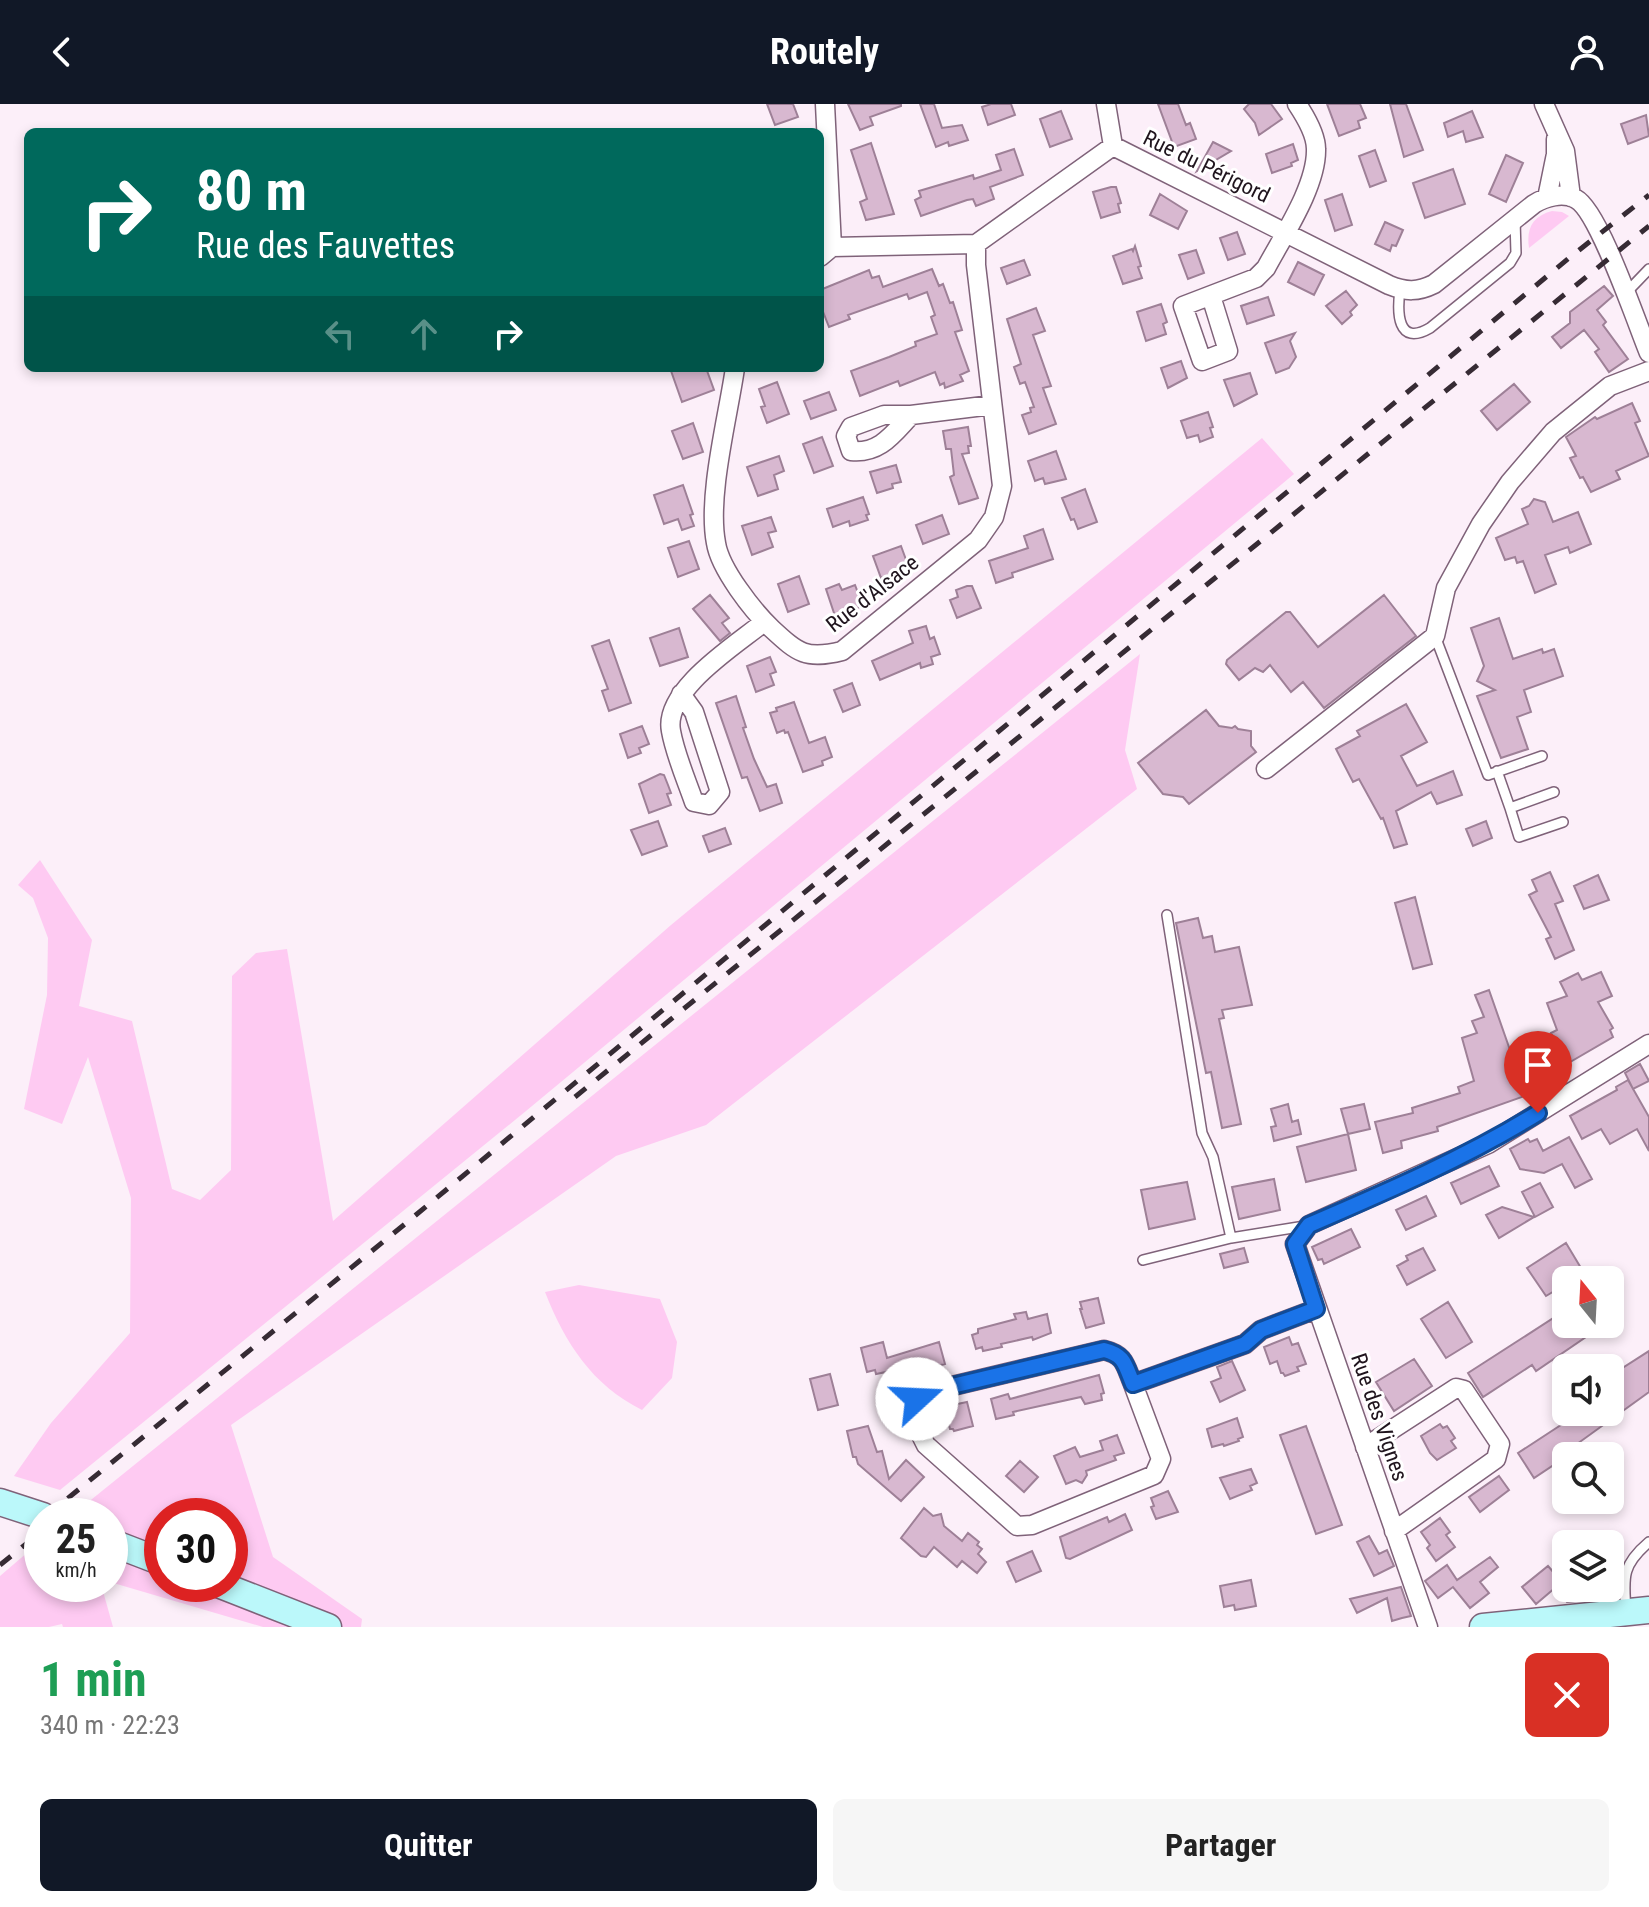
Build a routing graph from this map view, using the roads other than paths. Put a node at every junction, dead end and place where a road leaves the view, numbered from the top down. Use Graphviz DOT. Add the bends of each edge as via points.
graph roads {
  1 [pos="825,104"];
  2 [pos="1106,104"];
  3 [pos="1297,104"];
  4 [pos="1544,104"];
  5 [pos="1556,132"];
  6 [pos="1113,146"];
  7 [pos="1571,197"];
  8 [pos="1547,198"];
  9 [pos="1515,220"];
  10 [pos="1285,231"];
  11 [pos="976,244"];
  12 [pos="826,252"];
  13 [pos="1649,269"];
  14 [pos="1400,290"];
  15 [pos="1625,294"];
  16 [pos="1211,296"];
  17 [pos="1649,353"];
  18 [pos="1649,371"];
  19 [pos="734,372"];
  20 [pos="992,405"];
  21 [pos="911,415"];
  22 [pos="764,622"];
  23 [pos="1435,636"];
  24 [pos="681,694"];
  25 [pos="1542,756"];
  26 [pos="1266,769"];
  27 [pos="1497,771"];
  28 [pos="1554,792"];
  29 [pos="1510,808"];
  30 [pos="1563,822"];
  31 [pos="1167,915"];
  32 [pos="1644,1047"];
  33 [pos="1649,1067"];
  34 [pos="1309,1225"];
  35 [pos="1231,1238"];
  36 [pos="1143,1260"];
  37 [pos="1316,1309"];
  38 [pos="1133,1384"];
  39 [pos="1365,1447"];
  40 [pos="1,1501"];
  41 [pos="24,1509"];
  42 [pos="1394,1531"];
  43 [pos="1649,1542"];
  44 [pos="248,1596"];
  45 [pos="1623,1616"];
  46 [pos="328,1627"];
  47 [pos="1428,1627"];
  48 [pos="1483,1627"];
  1 -- 12 [label="street"];
  2 -- 6 [label="street"];
  3 -- 10 [label="street" via="1317,146 1314,172"];
  4 -- 5 [label="street"];
  5 -- 7 [label="street" via="1568,162"];
  5 -- 8 [label="street"];
  6 -- 10 [label="street, Rue du Périgord"];
  6 -- 11 [label="street, Rue du Périgord"];
  7 -- 8 [label="street"];
  7 -- 15 [label="street" via="1595,222"];
  8 -- 9 [label="street"];
  9 -- 14 [label="street" via="1434,284"];
  9 -- 14 [label="lane" via="1516,253 1510,263 1430,328 1416,334 1402,326"];
  10 -- 14 [label="street, Rue du Périgord"];
  10 -- 16 [label="street" via="1256,278"];
  11 -- 12 [label="street"];
  11 -- 20 [label="street, Rue d'Alsace"];
  13 -- 15 [label="lane"];
  15 -- 17 [label="street"];
  18 -- 23 [label="street" via="1610,386 1586,404 1553,432 1510,482 1446,588"];
  19 -- 22 [label="street, Rue d'Alsace" via="713,511 716,546 726,570"];
  20 -- 21 [label="street"];
  20 -- 22 [label="street, Rue d'Alsace" via="1002,486 994,517 978,540 842,651 819,657 794,649"];
  22 -- 24 [label="street"];
  23 -- 26 [label="street"];
  23 -- 27 [label="lane" via="1488,775"];
  24 -- 24 [label="street" via="671,711 670,729 694,802 709,805 720,792 694,712"];
  25 -- 27 [label="lane"];
  27 -- 29 [label="lane"];
  28 -- 29 [label="lane"];
  29 -- 30 [label="lane" via="1519,837"];
  31 -- 35 [label="lane" via="1202,1133 1213,1157"];
  32 -- 33 [label="street"];
  32 -- 34 [label="street" via="1488,1144"];
  34 -- 35 [label="lane"];
  34 -- 37 [label="street, Rue des Vignes" via="1295,1244"];
  35 -- 36 [label="lane"];
  37 -- 38 [label="street" via="1261,1330 1245,1344"];
  37 -- 39 [label="street, Rue des Vignes"];
  38 -- 38 [label="street" via="1122,1358 1104,1350 927,1392 917,1399 915,1410 926,1445 1017,1526 1032,1525 1154,1475 1161,1459"];
  39 -- 42 [label="street, Rue des Vignes"];
  39 -- 42 [label="street" via="1456,1388 1464,1390 1500,1444 1496,1459"];
  40 -- 41 [label="main road"];
  42 -- 47 [label="street, Rue des Vignes"];
  43 -- 45 [label="lane" via="1633,1556 1626,1572"];
  44 -- 46 [label="main road"];
  45 -- 48 [label="main road"];
}
